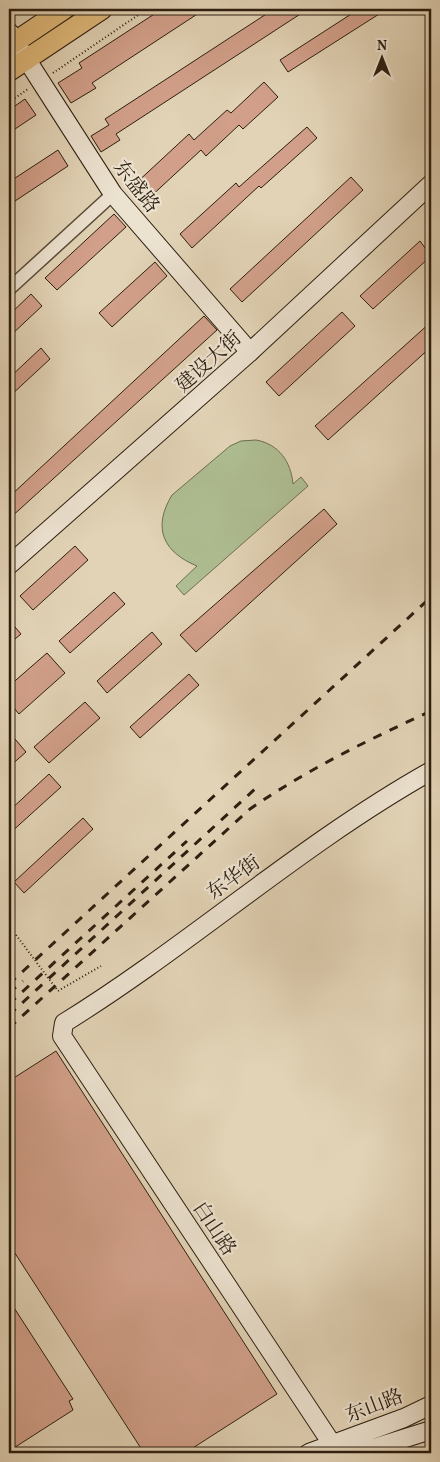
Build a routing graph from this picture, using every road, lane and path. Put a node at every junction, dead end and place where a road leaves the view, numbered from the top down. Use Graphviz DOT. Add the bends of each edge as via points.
graph roads {
  1 [pos="64,9"];
  2 [pos="102,9"];
  3 [pos="147,9"];
  4 [pos="11,40"];
  5 [pos="26,60"];
  6 [pos="9,71"];
  7 [pos="40,81"];
  8 [pos="9,102"];
  9 [pos="431,184"];
  10 [pos="113,194"];
  11 [pos="9,289"];
  12 [pos="250,352"];
  13 [pos="9,565"];
  14 [pos="431,771"];
  15 [pos="9,927"];
  16 [pos="101,966"];
  17 [pos="64,1023"];
  18 [pos="431,1405"];
  19 [pos="431,1430"];
  20 [pos="335,1449"];
  21 [pos="309,1453"];
  22 [pos="348,1453"];
  1 -- 4 [label="main road"];
  2 -- 5 [label="main road"];
  3 -- 7 [label="path"];
  4 -- 5 [label="street, 东盛路"];
  5 -- 6 [label="main road"];
  5 -- 7 [label="street, 东盛路"];
  7 -- 8 [label="path"];
  7 -- 10 [label="street, 东盛路"];
  9 -- 12 [label="street, 建设大街"];
  10 -- 11 [label="street"];
  10 -- 12 [label="street, 东盛路"];
  12 -- 13 [label="street, 建设大街"];
  14 -- 17 [label="street, 东华街" via="313,846"];
  15 -- 16 [label="path, bridge" via="58,991"];
  17 -- 20 [label="street, 白山路" via="62,1036"];
  18 -- 20 [label="street, 东山路"];
  19 -- 22 [label="street, 东山路" via="377,1448"];
  20 -- 21 [label="street, 东山路"];
}
